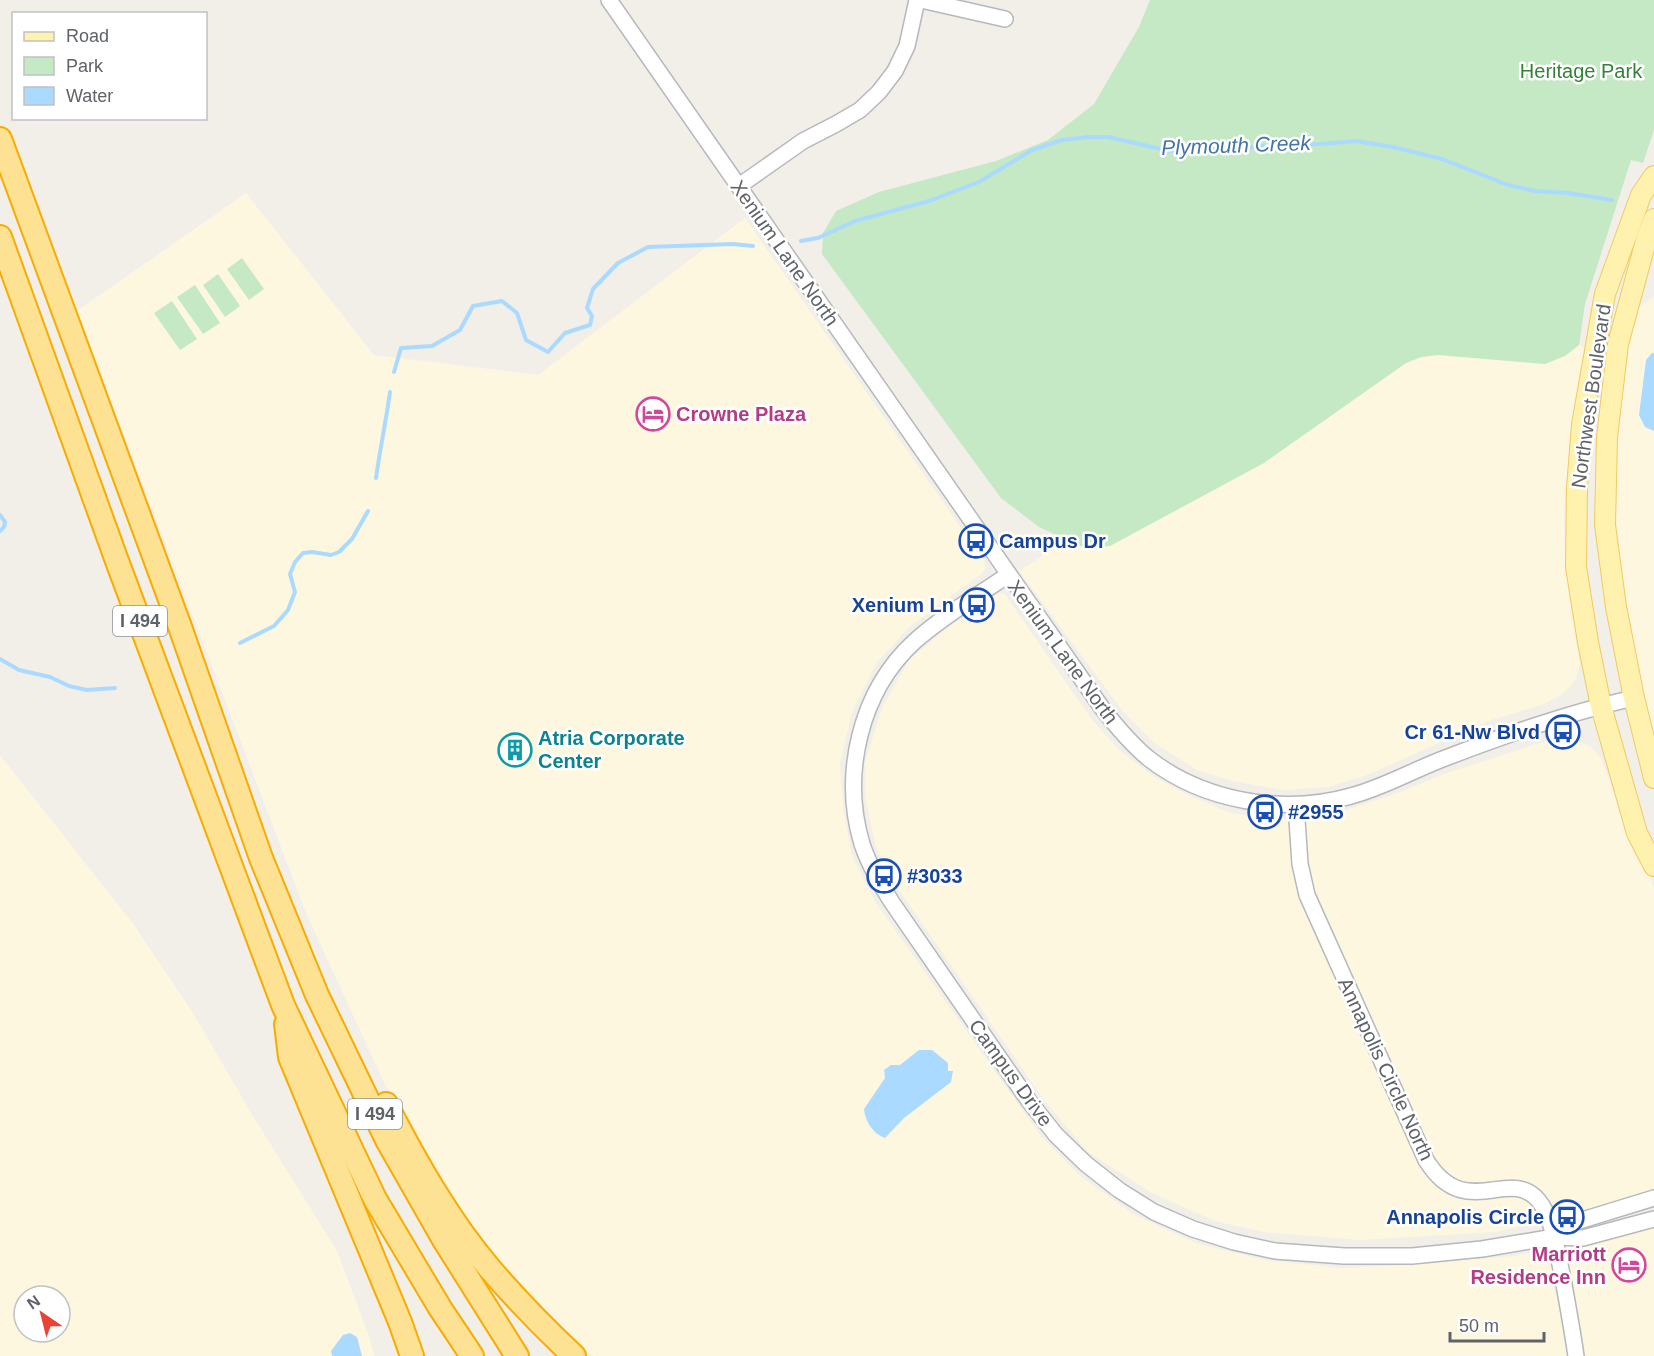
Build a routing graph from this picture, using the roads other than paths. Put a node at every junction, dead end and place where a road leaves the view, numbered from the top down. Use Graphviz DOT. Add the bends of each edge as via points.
graph roads {
  1 [pos="609,0"];
  2 [pos="919,0"];
  3 [pos="1005,19"];
  4 [pos="0,139"];
  5 [pos="1654,176"];
  6 [pos="739,186"];
  7 [pos="1654,219"];
  8 [pos="0,237"];
  9 [pos="1008,575"];
  10 [pos="1634,698"];
  11 [pos="1600,706"];
  12 [pos="1654,778"];
  13 [pos="1296,805"];
  14 [pos="261,858"];
  15 [pos="1654,866"];
  16 [pos="283,1005"];
  17 [pos="1654,1198"];
  18 [pos="1654,1219"];
  19 [pos="1554,1236"];
  20 [pos="574,1355"];
  21 [pos="412,1356"];
  22 [pos="472,1356"];
  23 [pos="517,1356"];
  24 [pos="1576,1356"];
  1 -- 6 [label="street, Xenium Lane North"];
  2 -- 3 [label="street"];
  2 -- 6 [label="street" via="907,46 879,92 860,110 803,141"];
  4 -- 14 [label="highway, I 494"];
  5 -- 11 [label="main road, Northwest Boulevard" via="1641,195 1605,294 1582,425 1576,567"];
  6 -- 9 [label="street, Xenium Lane North"];
  7 -- 10 [label="main road, Northwest Boulevard" via="1618,344 1607,437 1605,525"];
  8 -- 16 [label="highway, I 494"];
  9 -- 13 [label="street, Xenium Lane North" via="1102,708 1149,759 1209,791 1241,800"];
  9 -- 19 [label="street, Campus Drive" via="914,642 893,666 873,699 856,752 855,814 867,856 891,901 1056,1135 1119,1190 1155,1212 1193,1229 1265,1249 1344,1256 1412,1256"];
  10 -- 11 [label="street, Xenium Lane North"];
  10 -- 12 [label="main road, Northwest Boulevard"];
  11 -- 13 [label="street, Xenium Lane North" via="1506,735 1350,797"];
  11 -- 15 [label="main road, Northwest Boulevard" via="1637,833"];
  13 -- 19 [label="street, Annapolis Circle North" via="1300,864 1307,895 1426,1160 1441,1179 1463,1191 1527,1191 1546,1212"];
  14 -- 20 [label="highway" via="414,1158 490,1269"];
  14 -- 23 [label="highway, I 494" via="317,995 387,1140"];
  16 -- 21 [label="highway" via="290,1057"];
  16 -- 22 [label="highway, I 494" via="375,1199"];
  17 -- 19 [label="street, Campus Drive" via="1579,1221"];
  18 -- 19 [label="street, Campus Drive" via="1583,1238"];
  19 -- 24 [label="street, Annapolis Circle North"];
}
